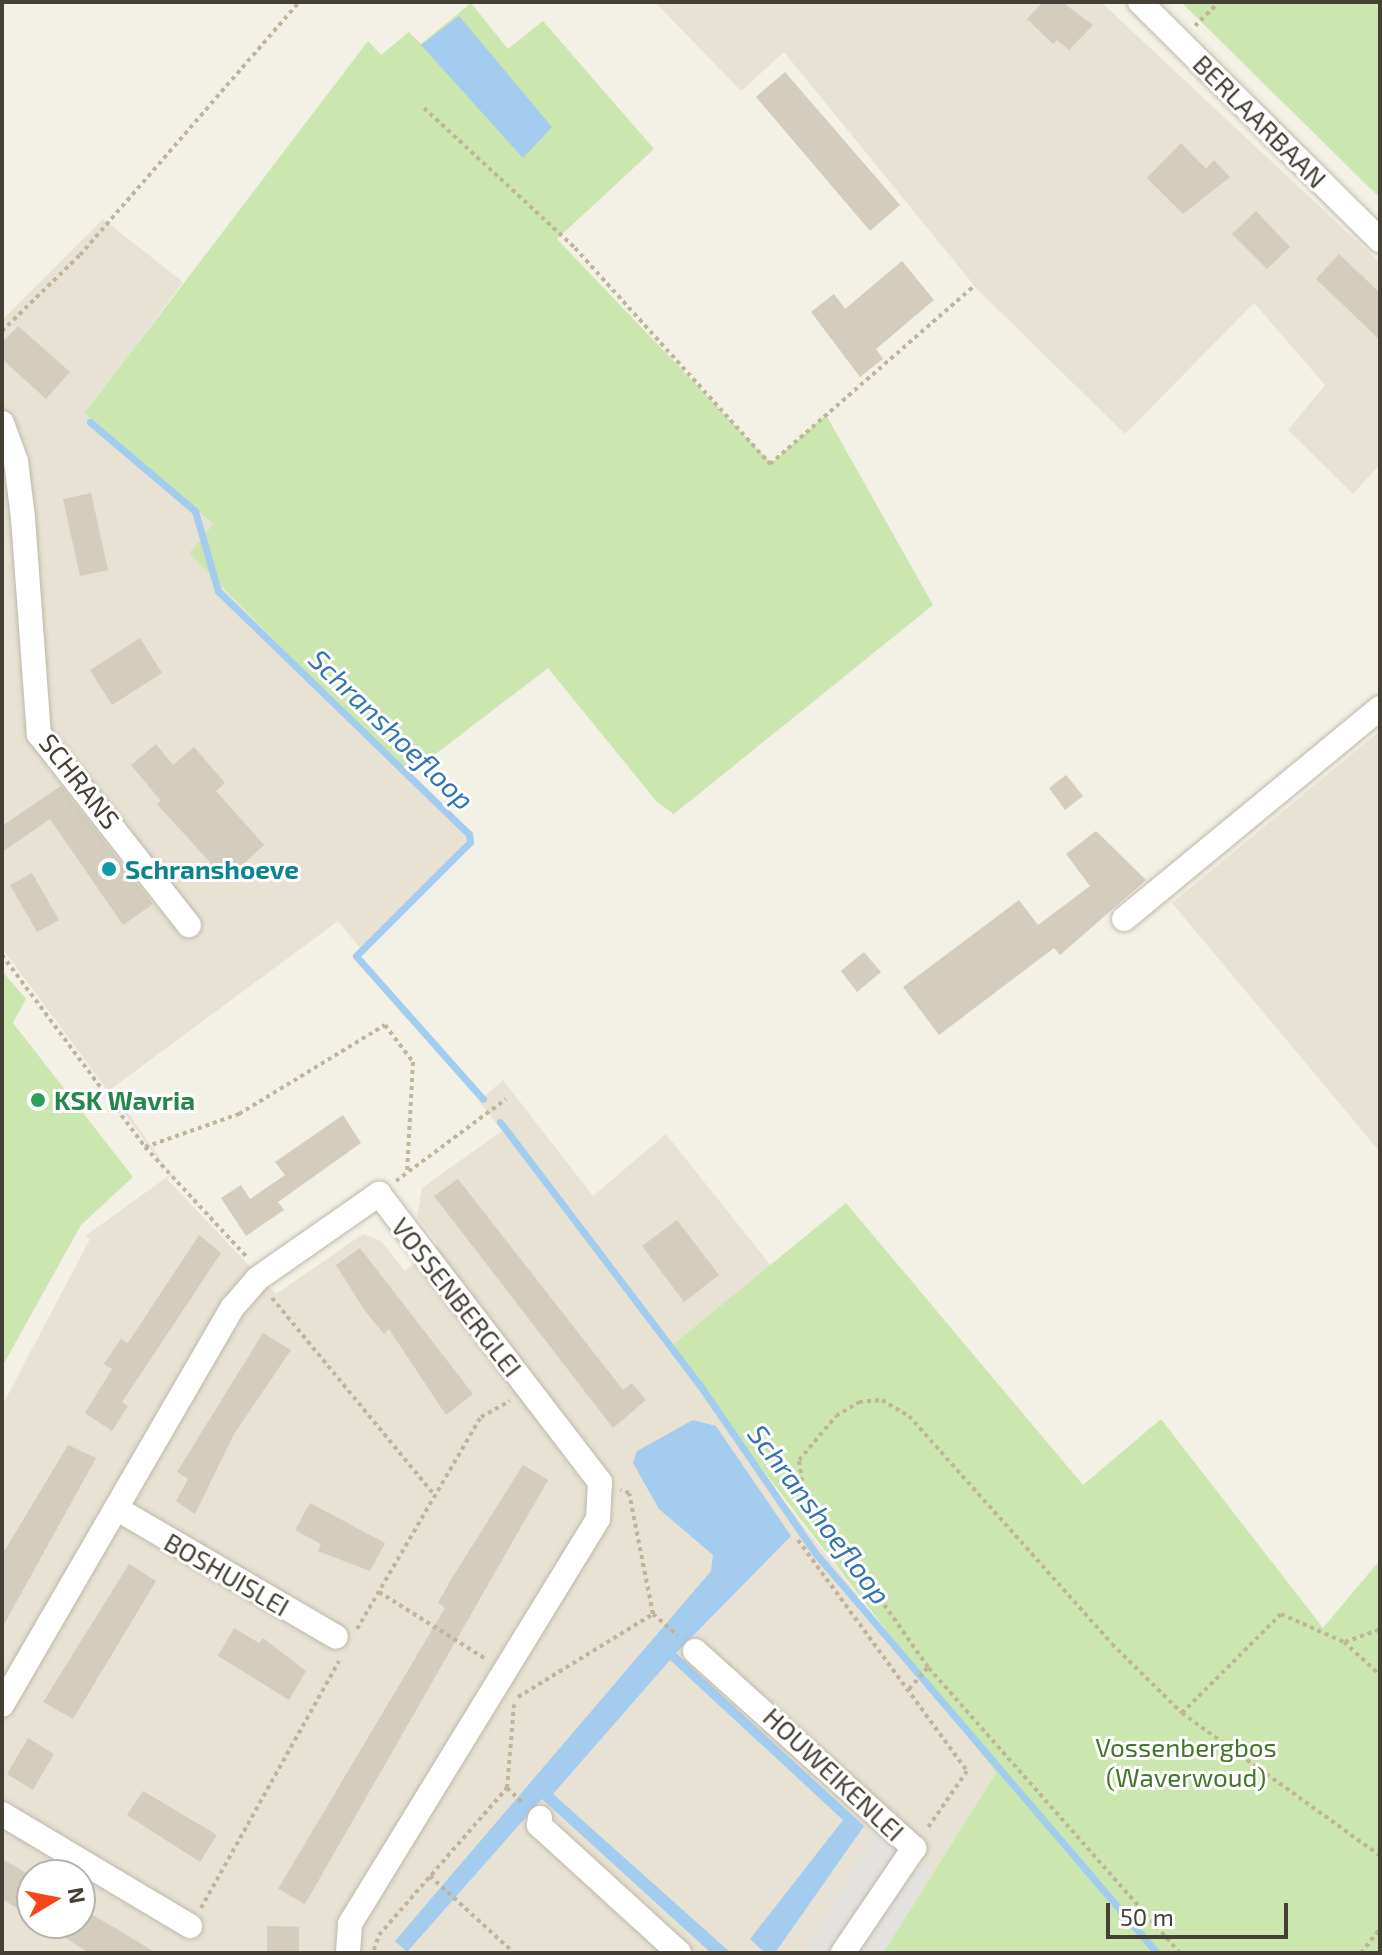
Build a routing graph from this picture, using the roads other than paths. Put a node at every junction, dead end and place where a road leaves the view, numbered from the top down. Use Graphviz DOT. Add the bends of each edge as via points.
graph roads {
  1 [pos="1140,2"];
  2 [pos="1380,240"];
  3 [pos="2,423"];
  4 [pos="12,523"];
  5 [pos="1380,708"];
  6 [pos="1124,919"];
  7 [pos="189,925"];
  8 [pos="119,1510"];
  9 [pos="336,1637"];
  10 [pos="695,1651"];
  11 [pos="2,1705"];
  12 [pos="2,1814"];
  13 [pos="540,1818"];
  14 [pos="190,1926"];
  15 [pos="348,1953"];
  16 [pos="679,1953"];
  17 [pos="843,1953"];
  1 -- 2 [label="street, BERLAARBAAN"];
  3 -- 4 [label="street, SCHRANS" via="16,461"];
  4 -- 7 [label="street, SCHRANS" via="39,734"];
  5 -- 6 [label="street"];
  8 -- 9 [label="street, BOSHUISLEI"];
  8 -- 11 [label="street, VOSSENBERGLEI"];
  8 -- 15 [label="street, VOSSENBERGLEI" via="233,1307 257,1279 379,1194 600,1482 598,1519 350,1924"];
  10 -- 17 [label="street, HOUWEIKENLEI" via="914,1848"];
  12 -- 14 [label="street"];
  13 -- 16 [label="street" via="539,1825"];
}
